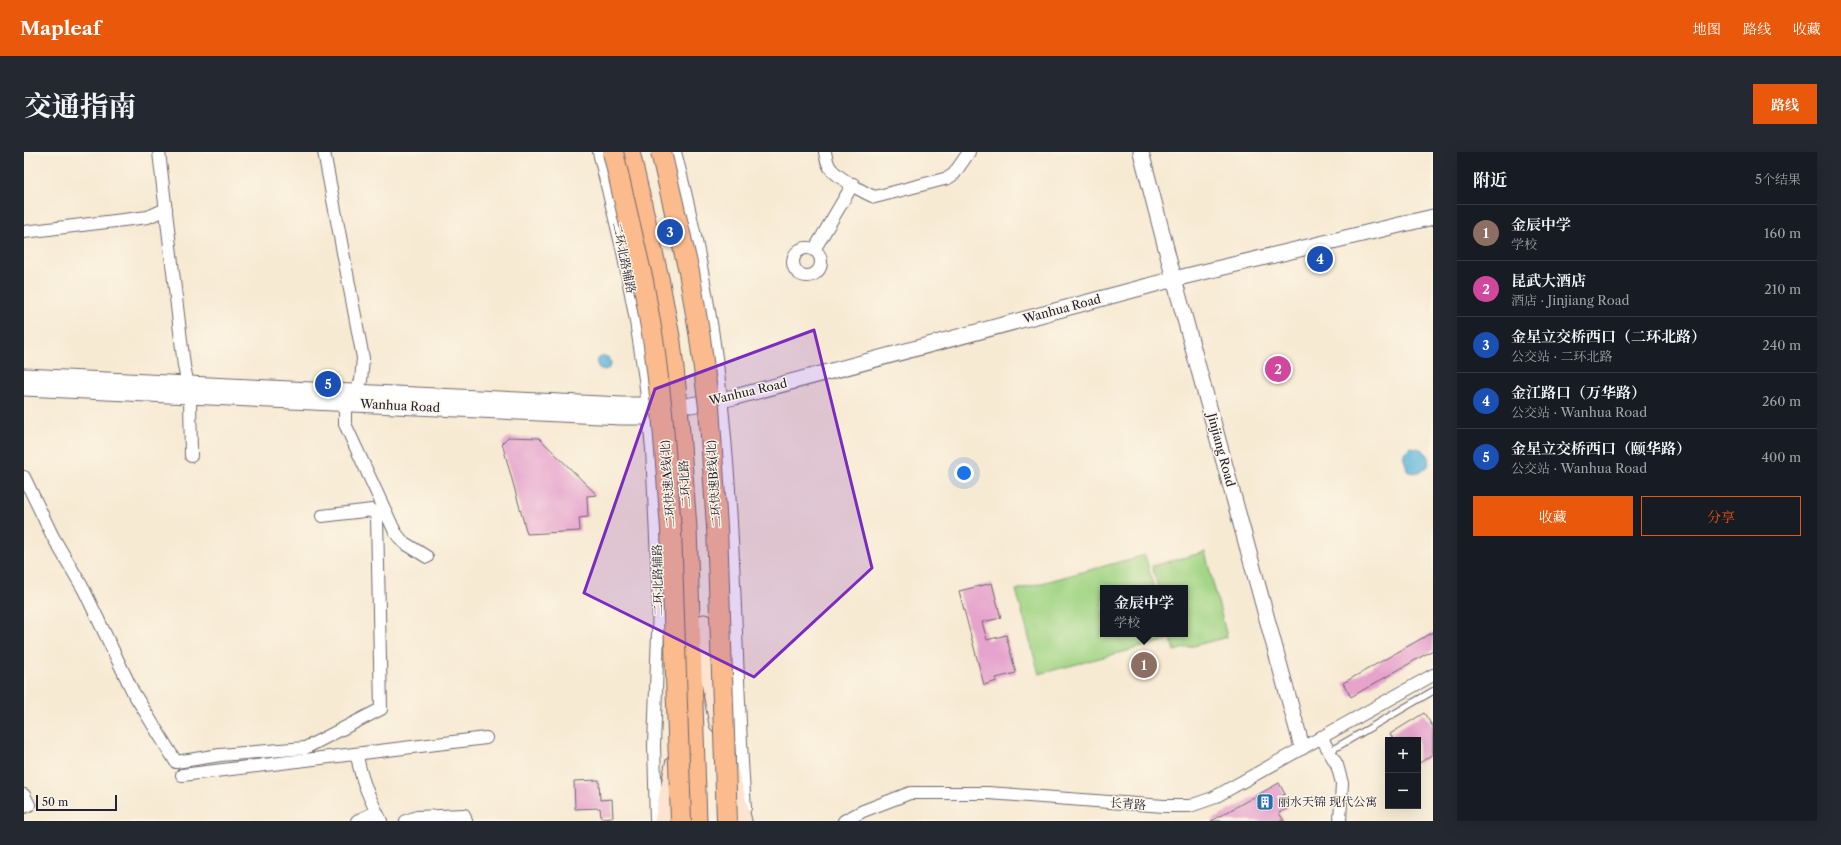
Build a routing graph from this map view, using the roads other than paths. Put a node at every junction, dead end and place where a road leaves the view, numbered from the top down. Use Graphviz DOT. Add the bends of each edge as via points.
graph roads {
  1 [pos="159,152"];
  2 [pos="324,152"];
  3 [pos="599,152"];
  4 [pos="613,152"];
  5 [pos="630,152"];
  6 [pos="644,152"];
  7 [pos="661,152"];
  8 [pos="675,152"];
  9 [pos="825,152"];
  10 [pos="969,152"];
  11 [pos="1141,152"];
  12 [pos="853,184"];
  13 [pos="166,208"];
  14 [pos="1433,217"];
  15 [pos="24,232"];
  16 [pos="814,250"];
  17 [pos="1174,279"];
  18 [pos="24,376"];
  19 [pos="24,388"];
  20 [pos="189,391"];
  21 [pos="351,397"];
  22 [pos="721,400"];
  23 [pos="683,409"];
  24 [pos="648,412"];
  25 [pos="191,456"];
  26 [pos="24,477"];
  27 [pos="322,516"];
  28 [pos="427,557"];
  29 [pos="697,623"];
  30 [pos="1433,675"];
  31 [pos="1433,692"];
  32 [pos="701,735"];
  33 [pos="1321,737"];
  34 [pos="486,738"];
  35 [pos="1302,747"];
  36 [pos="1330,751"];
  37 [pos="357,754"];
  38 [pos="182,775"];
  39 [pos="24,795"];
  40 [pos="24,807"];
  41 [pos="378,817"];
  42 [pos="357,821"];
  43 [pos="406,821"];
  44 [pos="466,821"];
  45 [pos="656,821"];
  46 [pos="663,821"];
  47 [pos="667,821"];
  48 [pos="681,821"];
  49 [pos="698,821"];
  50 [pos="710,821"];
  51 [pos="727,821"];
  52 [pos="742,821"];
  53 [pos="746,821"];
  54 [pos="844,821"];
  55 [pos="1340,821"];
  1 -- 13 [label="street"];
  2 -- 21 [label="street" via="363,358 361,381"];
  3 -- 24 [label="street, 二环北路辅路" via="630,284"];
  4 -- 29 [label="highway, 二环快速A线(北), bridge" via="643,281 658,378 668,487"];
  5 -- 23 [label="main road, 二环北路" via="659,278"];
  6 -- 23 [label="main road, 二环北路" via="676,295"];
  7 -- 29 [label="highway, 二环快速B线(北), bridge" via="689,272 705,379 715,484"];
  8 -- 22 [label="street" via="702,270"];
  9 -- 12 [label="street" via="832,170"];
  10 -- 12 [label="street" via="954,174 940,180 875,197"];
  11 -- 17 [label="street, Jinjiang Road"];
  12 -- 16 [label="street"];
  13 -- 15 [label="street" via="148,217"];
  13 -- 20 [label="street"];
  14 -- 17 [label="street, Wanhua Road"];
  17 -- 22 [label="street, Wanhua Road"];
  17 -- 35 [label="street, Jinjiang Road"];
  18 -- 20 [label="street, Wanhua Road"];
  19 -- 20 [label="street, Wanhua Road"];
  20 -- 21 [label="street, Wanhua Road"];
  20 -- 25 [label="street"];
  21 -- 24 [label="street, Wanhua Road"];
  21 -- 28 [label="street" via="345,424 395,532 403,542"];
  22 -- 23 [label="street, Wanhua Road"];
  22 -- 53 [label="street" via="730,512"];
  23 -- 24 [label="street, Wanhua Road"];
  23 -- 29 [label="main road, 二环北路" via="698,492"];
  24 -- 45 [label="street, 二环北路辅路" via="659,590 654,758"];
  26 -- 27 [label="street" via="53,537 84,590 133,692 176,762 220,755 305,748 381,709 376,517 372,510"];
  29 -- 32 [label="main road, 二环北路"];
  29 -- 46 [label="main road"];
  29 -- 47 [label="highway, bridge"];
  29 -- 48 [label="highway, 二环快速A线(北), bridge"];
  29 -- 51 [label="highway, 二环快速B线(北), bridge"];
  29 -- 52 [label="highway, bridge"];
  30 -- 33 [label="street, 长青路"];
  31 -- 36 [label="lane"];
  32 -- 49 [label="main road, 二环北路"];
  32 -- 50 [label="main road, 二环北路"];
  33 -- 35 [label="street, 长青路"];
  33 -- 36 [label="street"];
  34 -- 37 [label="street"];
  35 -- 54 [label="street, 长青路" via="1213,798 1190,806 988,793 910,793"];
  36 -- 55 [label="street" via="1342,783"];
  37 -- 38 [label="street"];
  37 -- 41 [label="street" via="358,766 367,793"];
  39 -- 40 [label="street" via="29,805"];
  41 -- 42 [label="street"];
  43 -- 44 [label="street" via="417,817 464,816"];
}
